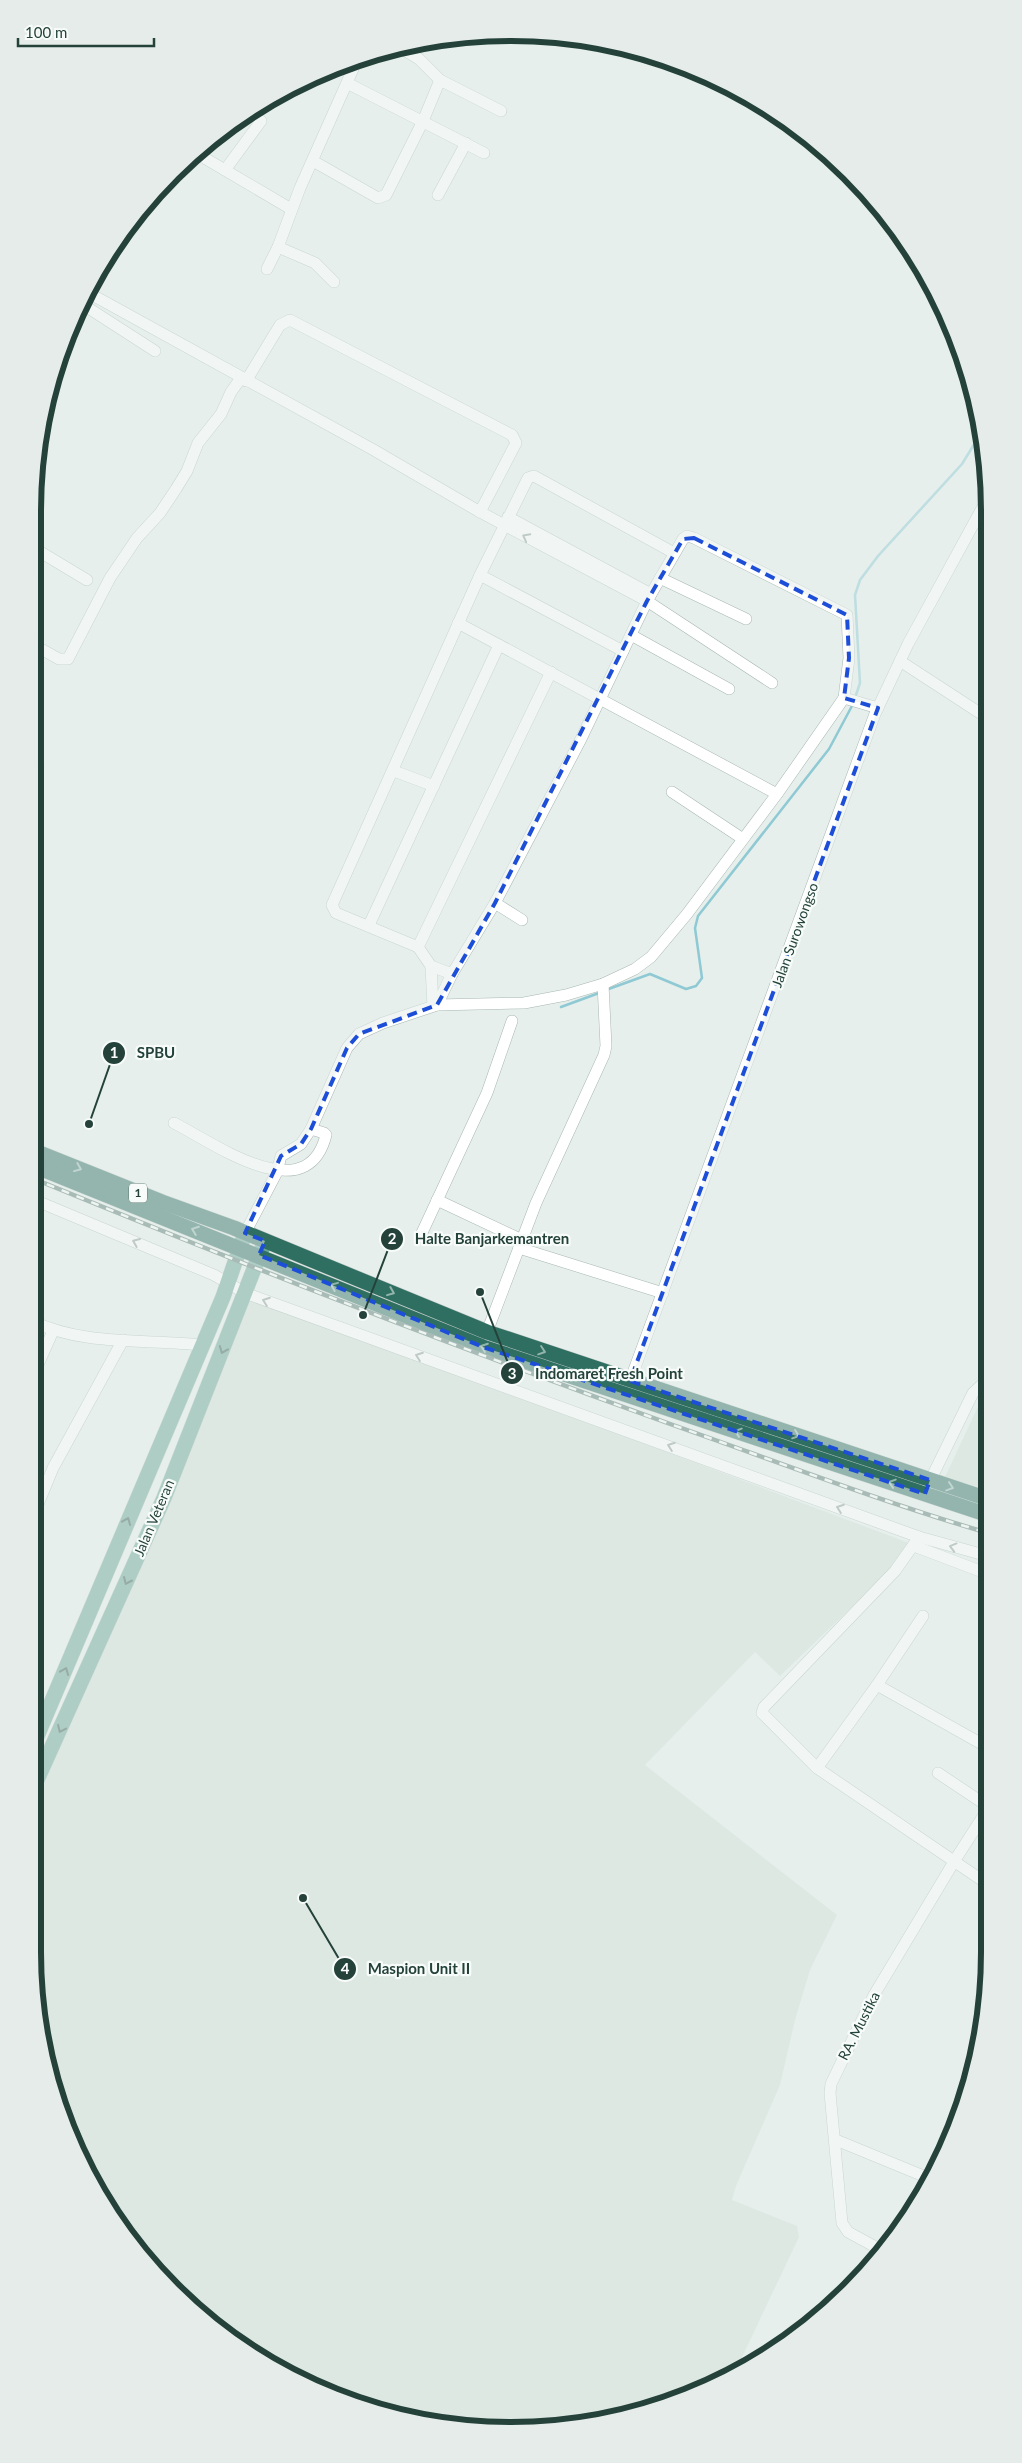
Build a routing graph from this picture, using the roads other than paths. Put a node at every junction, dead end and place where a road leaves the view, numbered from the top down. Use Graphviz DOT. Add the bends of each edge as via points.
graph roads {
  1 [pos="409,52"];
  2 [pos="353,69"];
  3 [pos="440,80"];
  4 [pos="347,83"];
  5 [pos="501,111"];
  6 [pos="262,121"];
  7 [pos="423,121"];
  8 [pos="466,143"];
  9 [pos="484,153"];
  10 [pos="202,157"];
  11 [pos="313,161"];
  12 [pos="225,170"];
  13 [pos="438,195"];
  14 [pos="291,209"];
  15 [pos="278,247"];
  16 [pos="267,270"];
  17 [pos="334,282"];
  18 [pos="94,296"];
  19 [pos="88,308"];
  20 [pos="155,351"];
  21 [pos="244,380"];
  22 [pos="981,510"];
  23 [pos="480,512"];
  24 [pos="506,521"];
  25 [pos="41,552"];
  26 [pos="674,553"];
  27 [pos="480,575"];
  28 [pos="660,578"];
  29 [pos="87,580"];
  30 [pos="649,597"];
  31 [pos="746,619"];
  32 [pos="458,623"];
  33 [pos="631,635"];
  34 [pos="499,645"];
  35 [pos="41,649"];
  36 [pos="623,651"];
  37 [pos="900,661"];
  38 [pos="551,672"];
  39 [pos="772,683"];
  40 [pos="728,690"];
  41 [pos="600,699"];
  42 [pos="851,700"];
  43 [pos="878,708"];
  44 [pos="981,713"];
  45 [pos="394,771"];
  46 [pos="434,786"];
  47 [pos="672,792"];
  48 [pos="777,794"];
  49 [pos="743,840"];
  50 [pos="495,904"];
  51 [pos="522,920"];
  52 [pos="370,925"];
  53 [pos="418,947"];
  54 [pos="431,966"];
  55 [pos="452,974"];
  56 [pos="603,988"];
  57 [pos="435,1005"];
  58 [pos="512,1022"];
  59 [pos="174,1123"];
  60 [pos="317,1130"];
  61 [pos="41,1154"];
  62 [pos="41,1169"];
  63 [pos="282,1169"];
  64 [pos="438,1200"];
  65 [pos="41,1203"];
  66 [pos="245,1233"];
  67 [pos="420,1238"];
  68 [pos="265,1241"];
  69 [pos="520,1244"];
  70 [pos="240,1248"];
  71 [pos="259,1255"];
  72 [pos="227,1284"];
  73 [pos="245,1293"];
  74 [pos="663,1293"];
  75 [pos="41,1325"];
  76 [pos="53,1331"];
  77 [pos="487,1332"];
  78 [pos="122,1340"];
  79 [pos="202,1345"];
  80 [pos="41,1358"];
  81 [pos="630,1381"];
  82 [pos="981,1387"];
  83 [pos="141,1486"];
  84 [pos="927,1487"];
  85 [pos="41,1497"];
  86 [pos="164,1498"];
  87 [pos="981,1498"];
  88 [pos="981,1512"];
  89 [pos="916,1542"];
  90 [pos="981,1555"];
  91 [pos="981,1571"];
  92 [pos="923,1616"];
  93 [pos="877,1685"];
  94 [pos="41,1726"];
  95 [pos="981,1744"];
  96 [pos="817,1768"];
  97 [pos="41,1771"];
  98 [pos="938,1773"];
  99 [pos="981,1802"];
  100 [pos="981,1819"];
  101 [pos="955,1860"];
  102 [pos="981,1879"];
  103 [pos="836,2140"];
  104 [pos="924,2176"];
  105 [pos="877,2247"];
  1 -- 3 [label="street"];
  2 -- 4 [label="street"];
  3 -- 5 [label="street"];
  3 -- 7 [label="street"];
  4 -- 7 [label="street"];
  4 -- 11 [label="street"];
  6 -- 12 [label="street"];
  7 -- 8 [label="street"];
  7 -- 11 [label="street" via="386,196 382,198"];
  8 -- 9 [label="street"];
  8 -- 13 [label="street"];
  10 -- 12 [label="street"];
  11 -- 14 [label="street"];
  12 -- 14 [label="street"];
  14 -- 15 [label="street"];
  15 -- 16 [label="street"];
  15 -- 17 [label="street" via="314,263"];
  18 -- 21 [label="street"];
  19 -- 20 [label="street"];
  21 -- 23 [label="street"];
  21 -- 23 [label="street" via="280,325 290,320 512,435 516,443"];
  21 -- 35 [label="street" via="198,443 187,471 160,513 136,538 110,578 68,659 59,659"];
  22 -- 37 [label="street, Jalan Surowongso"];
  23 -- 24 [label="street"];
  24 -- 26 [label="street" via="528,478 534,476"];
  24 -- 27 [label="street"];
  24 -- 30 [label="street"];
  25 -- 29 [label="street"];
  26 -- 28 [label="street"];
  26 -- 42 [label="street" via="683,539 690,536 847,614"];
  27 -- 32 [label="street"];
  27 -- 36 [label="street"];
  28 -- 30 [label="street"];
  28 -- 31 [label="street"];
  30 -- 33 [label="street"];
  30 -- 39 [label="street"];
  32 -- 34 [label="street"];
  32 -- 45 [label="street"];
  33 -- 36 [label="street"];
  33 -- 40 [label="street"];
  34 -- 38 [label="street"];
  34 -- 46 [label="street"];
  36 -- 41 [label="street"];
  37 -- 43 [label="street, Jalan Surowongso"];
  37 -- 44 [label="street"];
  38 -- 41 [label="street"];
  38 -- 53 [label="street"];
  41 -- 48 [label="street"];
  41 -- 50 [label="street"];
  42 -- 43 [label="street"];
  42 -- 48 [label="street"];
  43 -- 74 [label="street, Jalan Surowongso"];
  45 -- 46 [label="street"];
  45 -- 52 [label="street" via="332,905 336,913"];
  46 -- 52 [label="street"];
  47 -- 49 [label="street"];
  48 -- 49 [label="street"];
  49 -- 56 [label="street" via="651,957"];
  50 -- 51 [label="street"];
  50 -- 55 [label="street"];
  52 -- 53 [label="street"];
  53 -- 54 [label="street"];
  54 -- 55 [label="street"];
  54 -- 57 [label="street"];
  55 -- 57 [label="street"];
  56 -- 57 [label="street" via="524,1003"];
  56 -- 69 [label="street" via="604,1055"];
  57 -- 60 [label="street" via="359,1034 347,1048"];
  58 -- 64 [label="street" via="487,1093"];
  59 -- 63 [label="street" via="241,1159"];
  60 -- 63 [label="street" via="281,1156"];
  60 -- 63 [label="street" via="325,1141 312,1160 302,1168"];
  61 -- 66 [label="highway, 1, one-way"];
  70 -- 62 [label="highway, 1, one-way"];
  63 -- 66 [label="street"];
  64 -- 67 [label="street"];
  64 -- 69 [label="street"];
  72 -- 65 [label="street, one-way" via="214,1275"];
  66 -- 68 [label="highway, 1"];
  66 -- 70 [label="main road, Jalan Veteran"];
  68 -- 71 [label="main road, Jalan Veteran"];
  68 -- 77 [label="highway, 1, one-way"];
  69 -- 74 [label="street"];
  69 -- 77 [label="street"];
  70 -- 71 [label="highway, 1"];
  70 -- 72 [label="main road, Jalan Veteran"];
  71 -- 73 [label="main road, Jalan Veteran"];
  84 -- 71 [label="highway, 1, one-way" via="483,1347"];
  72 -- 73 [label="street"];
  72 -- 79 [label="main road, Jalan Veteran"];
  73 -- 86 [label="main road, Jalan Veteran, one-way"];
  89 -- 73 [label="street, one-way"];
  74 -- 81 [label="street, Jalan Surowongso"];
  75 -- 76 [label="street"];
  76 -- 78 [label="street"];
  76 -- 80 [label="street"];
  77 -- 81 [label="highway, 1, one-way"];
  78 -- 79 [label="street"];
  78 -- 85 [label="street"];
  79 -- 83 [label="main road, Jalan Veteran"];
  81 -- 84 [label="highway, 1, one-way"];
  82 -- 84 [label="street" via="973,1393"];
  83 -- 86 [label="main road"];
  94 -- 83 [label="main road, Jalan Veteran, one-way"];
  84 -- 87 [label="highway, 1, one-way"];
  84 -- 88 [label="highway, 1"];
  86 -- 97 [label="main road, Jalan Veteran, one-way"];
  90 -- 89 [label="street, one-way"];
  89 -- 91 [label="street"];
  89 -- 96 [label="street" via="895,1571 762,1710"];
  92 -- 93 [label="street"];
  93 -- 95 [label="street"];
  93 -- 96 [label="street"];
  96 -- 101 [label="street"];
  98 -- 99 [label="street"];
  100 -- 101 [label="street, RA. Mustika"];
  101 -- 102 [label="street"];
  101 -- 103 [label="street, RA. Mustika" via="874,1995 836,2072 830,2093"];
  103 -- 104 [label="street"];
  103 -- 105 [label="street, RA. Mustika" via="842,2222 848,2232"];
}
